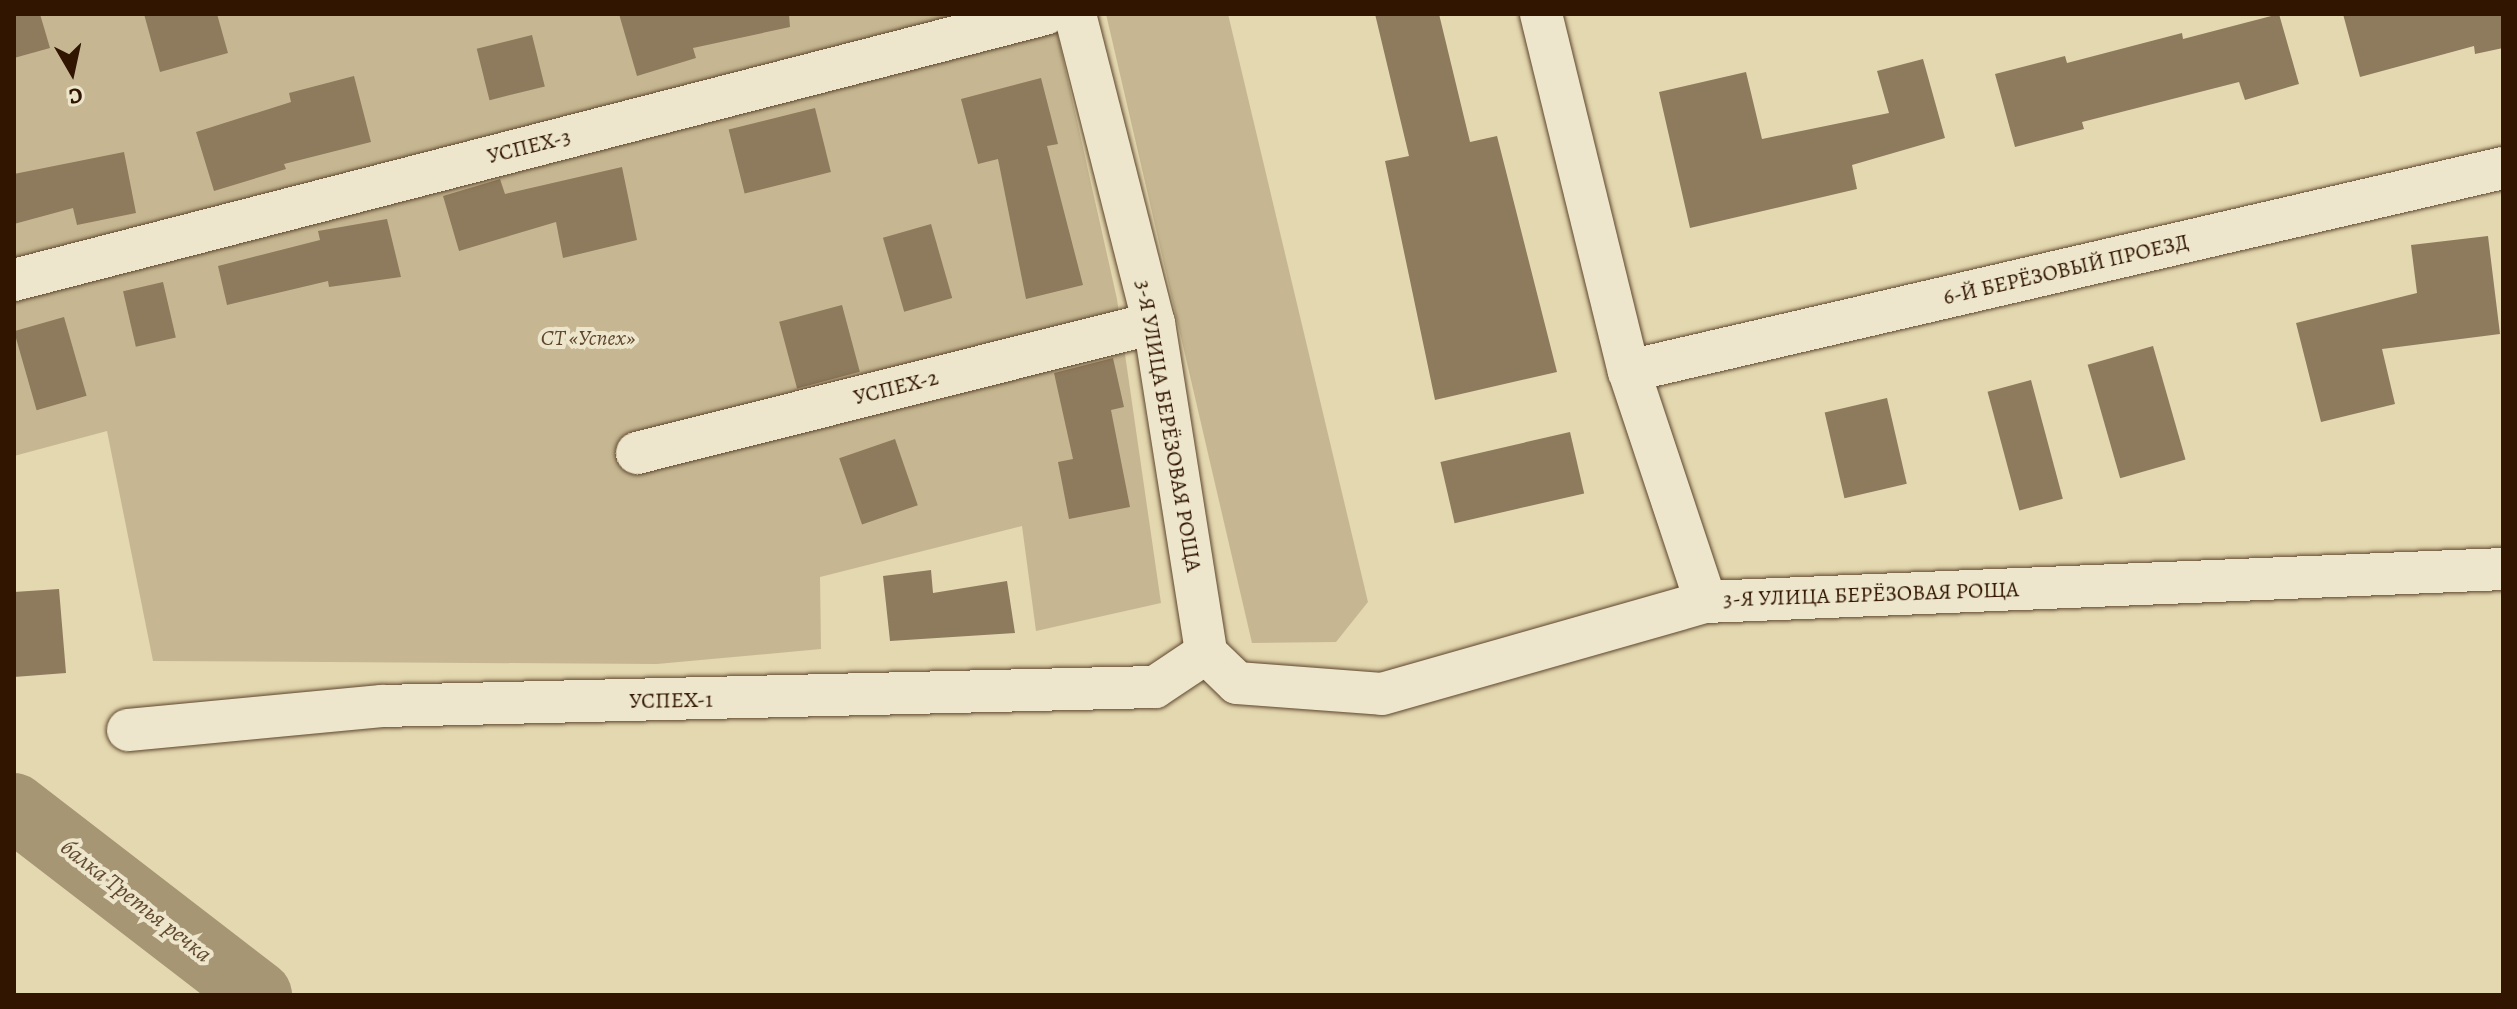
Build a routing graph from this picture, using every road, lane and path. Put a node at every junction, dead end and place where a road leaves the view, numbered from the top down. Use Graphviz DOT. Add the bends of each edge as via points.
graph roads {
  1 [pos="1045,14"];
  2 [pos="1075,14"];
  3 [pos="1541,14"];
  4 [pos="2503,168"];
  5 [pos="14,280"];
  6 [pos="1154,323"];
  7 [pos="1629,371"];
  8 [pos="637,453"];
  9 [pos="2503,569"];
  10 [pos="1706,602"];
  11 [pos="1206,653"];
  12 [pos="128,730"];
  1 -- 5 [label="street, УСПЕХ-3"];
  2 -- 6 [label="street, 3-Я УЛИЦА БЕРЁЗОВАЯ РОЩА"];
  3 -- 7 [label="street, 3-Я УЛИЦА БЕРЁЗОВАЯ РОЩА"];
  4 -- 7 [label="street, 6-Й БЕРЁЗОВЫЙ ПРОЕЗД"];
  6 -- 8 [label="street, УСПЕХ-2"];
  6 -- 11 [label="street, 3-Я УЛИЦА БЕРЁЗОВАЯ РОЩА"];
  7 -- 10 [label="street, 3-Я УЛИЦА БЕРЁЗОВАЯ РОЩА"];
  9 -- 10 [label="street, 3-Я УЛИЦА БЕРЁЗОВАЯ РОЩА"];
  10 -- 11 [label="street" via="1382,694 1237,683"];
  11 -- 12 [label="street, УСПЕХ-1" via="1155,687 382,706"];
}
